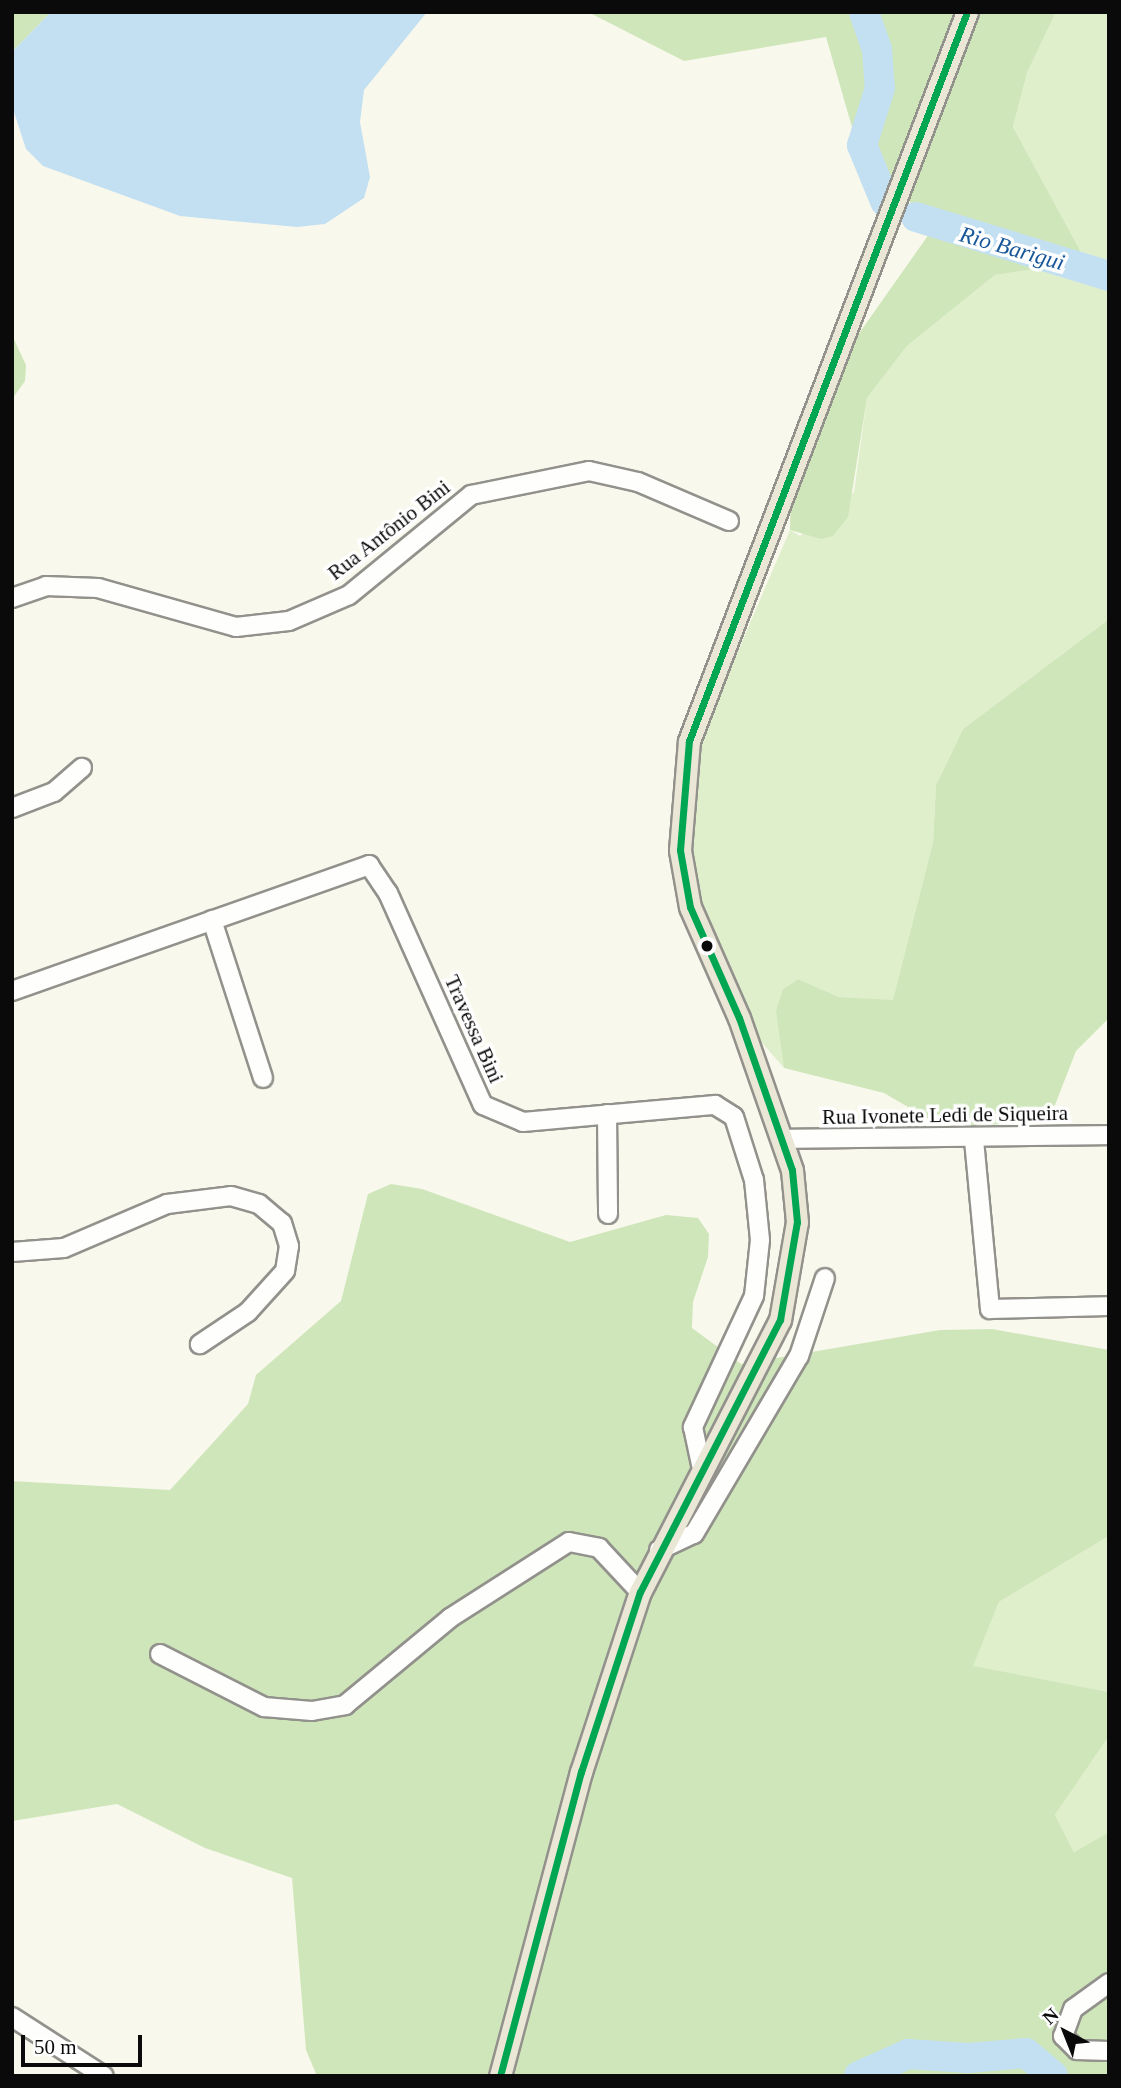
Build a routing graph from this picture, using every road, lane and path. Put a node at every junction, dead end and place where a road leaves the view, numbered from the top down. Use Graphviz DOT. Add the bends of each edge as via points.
graph roads {
  1 [pos="967,12"];
  2 [pos="729,521"];
  3 [pos="12,597"];
  4 [pos="82,768"];
  5 [pos="12,808"];
  6 [pos="212,920"];
  7 [pos="12,990"];
  8 [pos="264,1079"];
  9 [pos="607,1114"];
  10 [pos="1109,1135"];
  11 [pos="781,1139"];
  12 [pos="974,1140"];
  13 [pos="608,1214"];
  14 [pos="12,1252"];
  15 [pos="825,1278"];
  16 [pos="1109,1306"];
  17 [pos="200,1344"];
  18 [pos="701,1465"];
  19 [pos="660,1550"];
  20 [pos="640,1592"];
  21 [pos="160,1654"];
  22 [pos="1109,1983"];
  23 [pos="12,2017"];
  24 [pos="1108,2053"];
  25 [pos="104,2076"];
  26 [pos="500,2076"];
  1 -- 11 [label="main road" via="689,741 680,850 690,907 739,1017"];
  2 -- 3 [label="street, Rua Antônio Bini" via="638,482 589,471 471,495 348,595 289,621 236,627 98,588 46,586"];
  4 -- 5 [label="street" via="54,792"];
  6 -- 7 [label="street, Travessa Bini"];
  6 -- 8 [label="street"];
  6 -- 9 [label="street, Travessa Bini" via="369,865 388,893 483,1105 523,1122"];
  9 -- 13 [label="street"];
  9 -- 18 [label="street, Travessa Bini" via="715,1105 734,1117 754,1180 760,1240 754,1296 693,1427"];
  10 -- 12 [label="street, Rua Ivonete Ledi de Siqueira"];
  11 -- 12 [label="street, Rua Ivonete Ledi de Siqueira"];
  11 -- 18 [label="main road" via="797,1222 780,1320"];
  12 -- 16 [label="street" via="990,1309"];
  14 -- 17 [label="street" via="64,1248 167,1203 231,1196 260,1204 282,1223 289,1246 285,1271 248,1312"];
  15 -- 19 [label="street" via="799,1356 694,1534"];
  18 -- 19 [label="main road"];
  19 -- 20 [label="main road"];
  20 -- 21 [label="street" via="600,1548 569,1542 450,1618 345,1705 312,1711 264,1707"];
  20 -- 26 [label="main road" via="581,1772"];
  22 -- 24 [label="street" via="1073,2009 1063,2036 1077,2050"];
  23 -- 25 [label="street"];
}
